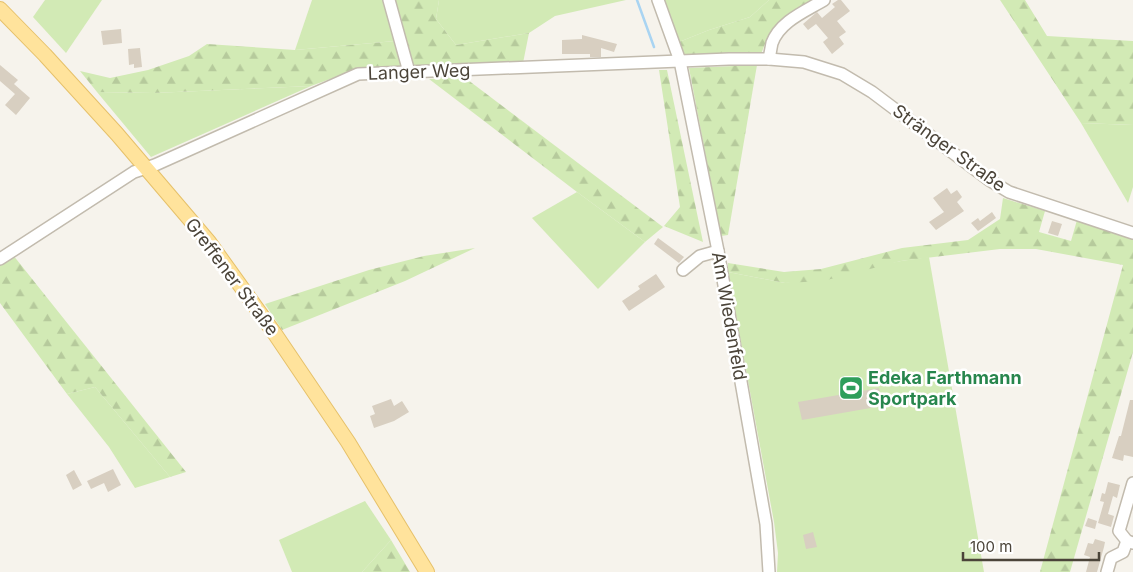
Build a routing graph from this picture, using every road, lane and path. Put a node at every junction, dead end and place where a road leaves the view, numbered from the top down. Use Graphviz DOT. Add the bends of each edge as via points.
graph roads {
  1 [pos="389,0"];
  2 [pos="658,0"];
  3 [pos="824,0"];
  4 [pos="0,9"];
  5 [pos="769,59"];
  6 [pos="680,61"];
  7 [pos="409,72"];
  8 [pos="147,167"];
  9 [pos="1133,233"];
  10 [pos="718,251"];
  11 [pos="0,259"];
  12 [pos="683,270"];
  13 [pos="1133,483"];
  14 [pos="1130,542"];
  15 [pos="426,572"];
  16 [pos="769,572"];
  17 [pos="1107,572"];
  1 -- 7 [label="street"];
  2 -- 6 [label="street"];
  3 -- 5 [label="street" via="790,19 772,42"];
  4 -- 8 [label="main road, Greffener Straße"];
  5 -- 6 [label="street, Langer Weg"];
  5 -- 9 [label="street, Stränger Straße" via="804,62 842,74 872,92 1009,192"];
  6 -- 7 [label="street, Langer Weg"];
  6 -- 10 [label="street, Am Wiedenfeld"];
  7 -- 8 [label="street, Langer Weg" via="358,74"];
  8 -- 11 [label="street, Langer Weg" via="134,172"];
  8 -- 15 [label="main road, Greffener Straße" via="208,242 275,334 348,442"];
  10 -- 12 [label="street" via="700,256"];
  10 -- 16 [label="street, Am Wiedenfeld" via="766,524"];
  13 -- 14 [label="street" via="1119,532"];
  14 -- 17 [label="street" via="1123,552 1111,558"];
}
